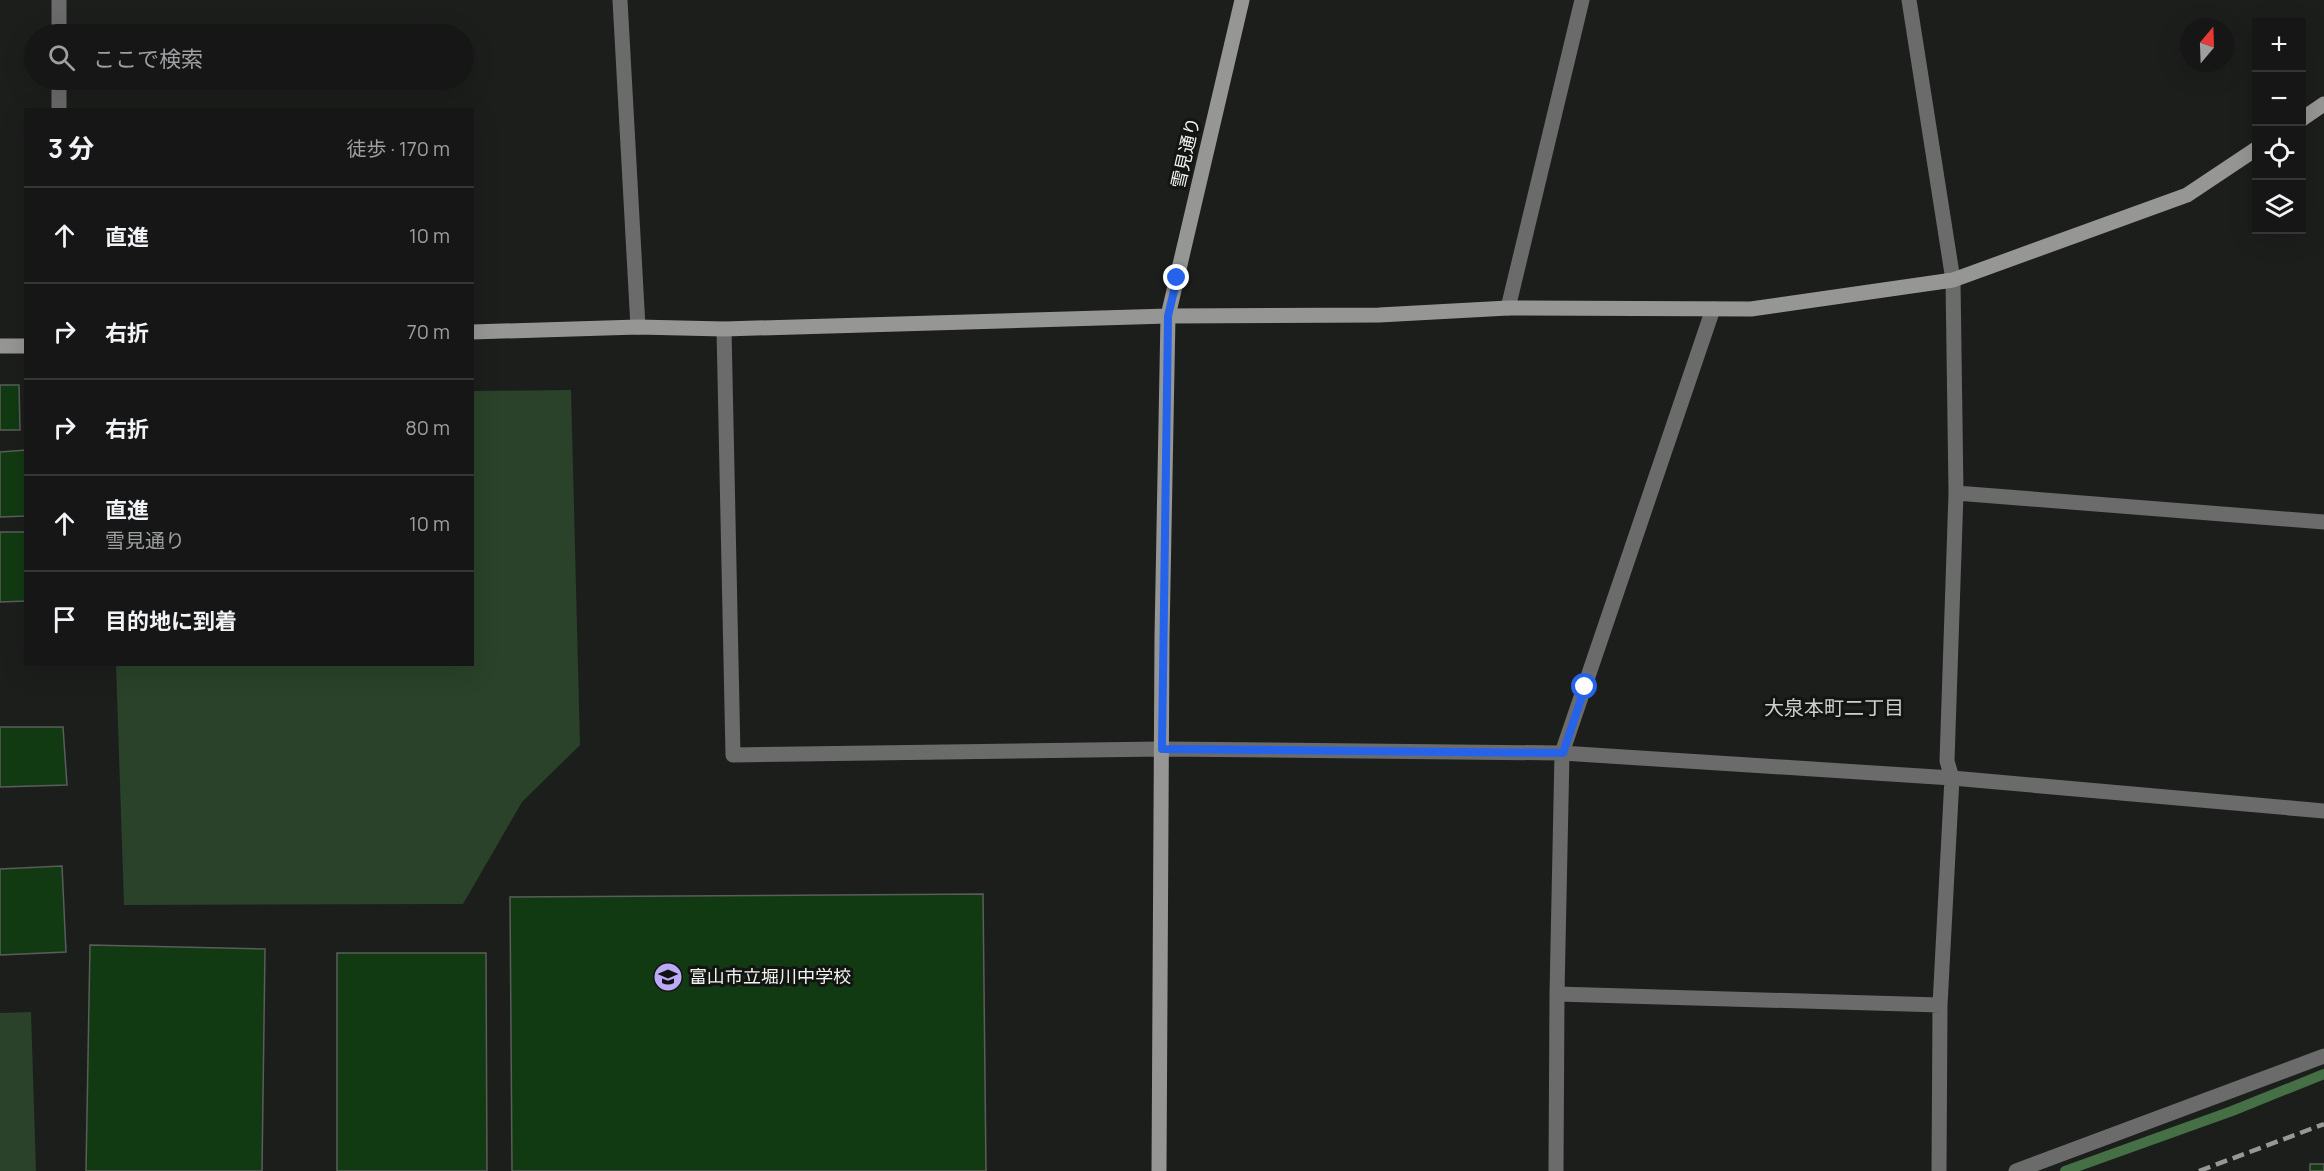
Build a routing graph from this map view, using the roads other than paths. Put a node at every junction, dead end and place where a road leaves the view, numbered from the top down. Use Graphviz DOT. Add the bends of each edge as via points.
graph roads {
  1 [pos="59,0"];
  2 [pos="620,0"];
  3 [pos="1242,0"];
  4 [pos="1582,0"];
  5 [pos="1909,0"];
  6 [pos="59,24"];
  7 [pos="59,90"];
  8 [pos="2324,104"];
  9 [pos="58,108"];
  10 [pos="2306,116"];
  11 [pos="2252,152"];
  12 [pos="1953,280"];
  13 [pos="1508,308"];
  14 [pos="1713,309"];
  15 [pos="1168,316"];
  16 [pos="638,327"];
  17 [pos="724,329"];
  18 [pos="474,332"];
  19 [pos="0,346"];
  20 [pos="24,346"];
  21 [pos="1956,493"];
  22 [pos="2324,522"];
  23 [pos="1162,749"];
  24 [pos="1563,753"];
  25 [pos="1952,778"];
  26 [pos="2324,811"];
  27 [pos="1557,994"];
  28 [pos="1940,1005"];
  29 [pos="2324,1056"];
  30 [pos="1159,1171"];
  31 [pos="1556,1171"];
  32 [pos="1939,1171"];
  33 [pos="2016,1171"];
  1 -- 6 [label="street"];
  2 -- 16 [label="street"];
  3 -- 15 [label="street, 雪見通り"];
  4 -- 13 [label="street"];
  5 -- 12 [label="street"];
  7 -- 9 [label="street"];
  8 -- 10 [label="street"];
  11 -- 12 [label="street" via="2187,195"];
  12 -- 14 [label="street" via="1751,309"];
  12 -- 21 [label="street"];
  13 -- 14 [label="street"];
  13 -- 15 [label="street" via="1379,315"];
  14 -- 24 [label="street"];
  15 -- 17 [label="street"];
  15 -- 23 [label="street, 雪見通り"];
  16 -- 17 [label="street"];
  16 -- 18 [label="street"];
  17 -- 23 [label="street" via="733,755"];
  19 -- 20 [label="street"];
  21 -- 22 [label="street"];
  21 -- 25 [label="street" via="1947,761"];
  23 -- 24 [label="street"];
  23 -- 30 [label="street, 雪見通り"];
  24 -- 25 [label="street"];
  24 -- 27 [label="street"];
  25 -- 26 [label="street"];
  25 -- 28 [label="street"];
  27 -- 28 [label="street"];
  27 -- 31 [label="street"];
  28 -- 32 [label="street"];
  29 -- 33 [label="street"];
}
